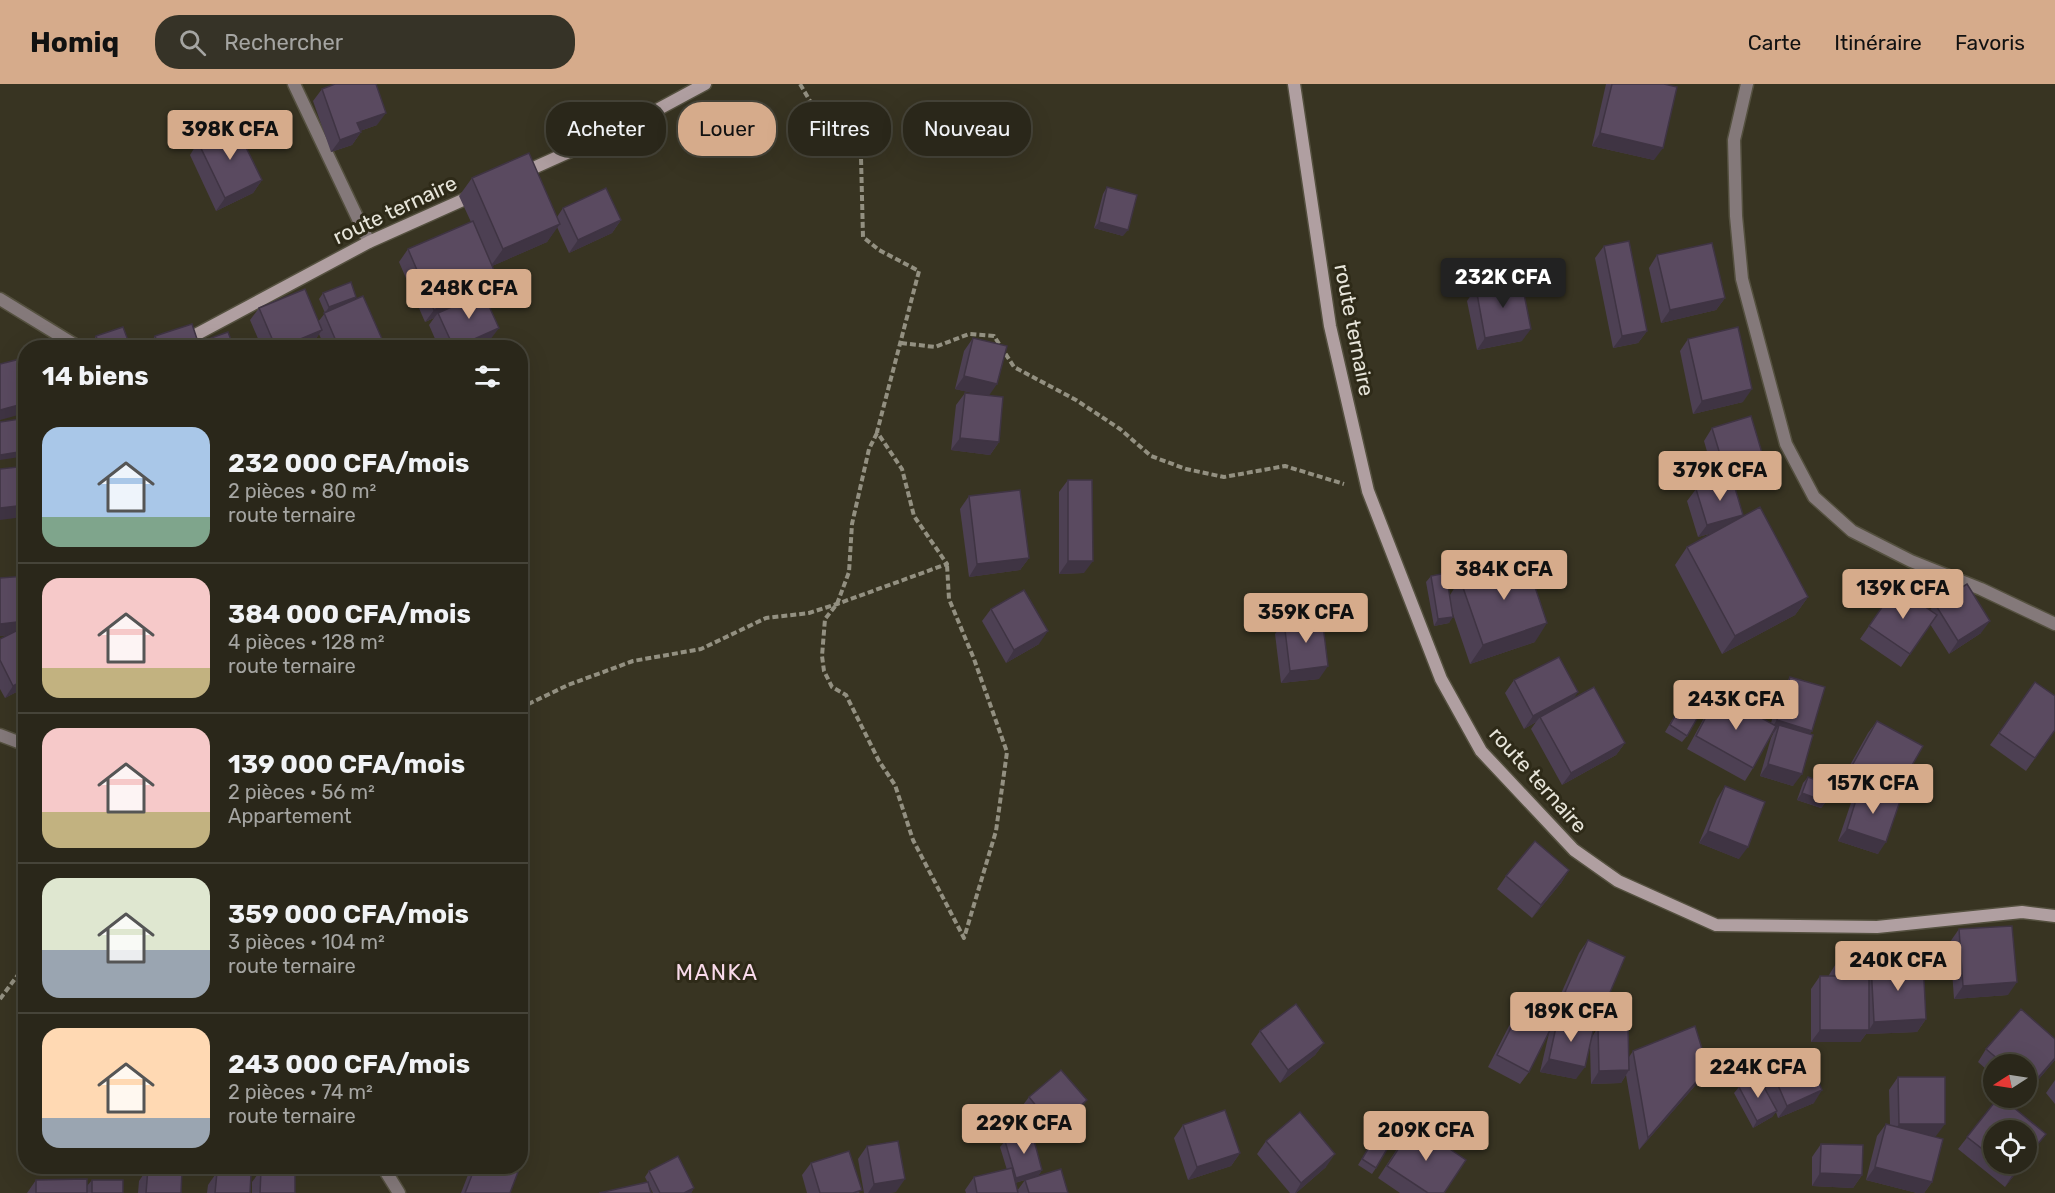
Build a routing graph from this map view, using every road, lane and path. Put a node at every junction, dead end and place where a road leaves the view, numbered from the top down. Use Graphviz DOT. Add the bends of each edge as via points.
graph roads {
  1 [pos="294,84"];
  2 [pos="705,84"];
  3 [pos="800,84"];
  4 [pos="1294,84"];
  5 [pos="1747,84"];
  6 [pos="510,179"];
  7 [pos="488,188"];
  8 [pos="369,242"];
  9 [pos="0,299"];
  10 [pos="67,340"];
  11 [pos="186,340"];
  12 [pos="901,343"];
  13 [pos="877,432"];
  14 [pos="1368,491"];
  15 [pos="947,564"];
  16 [pos="837,604"];
  17 [pos="2055,624"];
  18 [pos="528,704"];
  19 [pos="0,735"];
  20 [pos="18,742"];
  21 [pos="2055,916"];
  22 [pos="18,975"];
  23 [pos="0,999"];
  24 [pos="387,1174"];
  25 [pos="399,1193"];
  1 -- 8 [label="street"];
  2 -- 6 [label="street"];
  3 -- 12 [label="path" via="830,135 861,157 863,237 919,271"];
  4 -- 14 [label="street, route ternaire" via="1330,326"];
  5 -- 17 [label="street" via="1734,140 1742,279 1786,444 1814,497 1852,531"];
  7 -- 8 [label="street, route ternaire"];
  8 -- 11 [label="street, route ternaire"];
  9 -- 10 [label="street"];
  12 -- 13 [label="path"];
  12 -- 14 [label="path" via="935,347 969,334 994,336 1014,367 1076,400 1120,429 1151,456 1224,477 1285,466"];
  13 -- 15 [label="path" via="902,469 914,516"];
  13 -- 16 [label="path" via="869,449 852,524 849,572"];
  14 -- 21 [label="street, route ternaire" via="1441,679 1480,751 1574,850 1618,881 1716,925 1877,927 2022,912"];
  15 -- 16 [label="path"];
  15 -- 16 [label="path" via="949,599 1008,752 996,831 964,938 913,840 895,785 846,695 832,687 824,671 825,619"];
  16 -- 18 [label="path" via="809,613 766,618 701,649 633,662"];
  19 -- 20 [label="street"];
  22 -- 23 [label="path"];
  24 -- 25 [label="street"];
}
